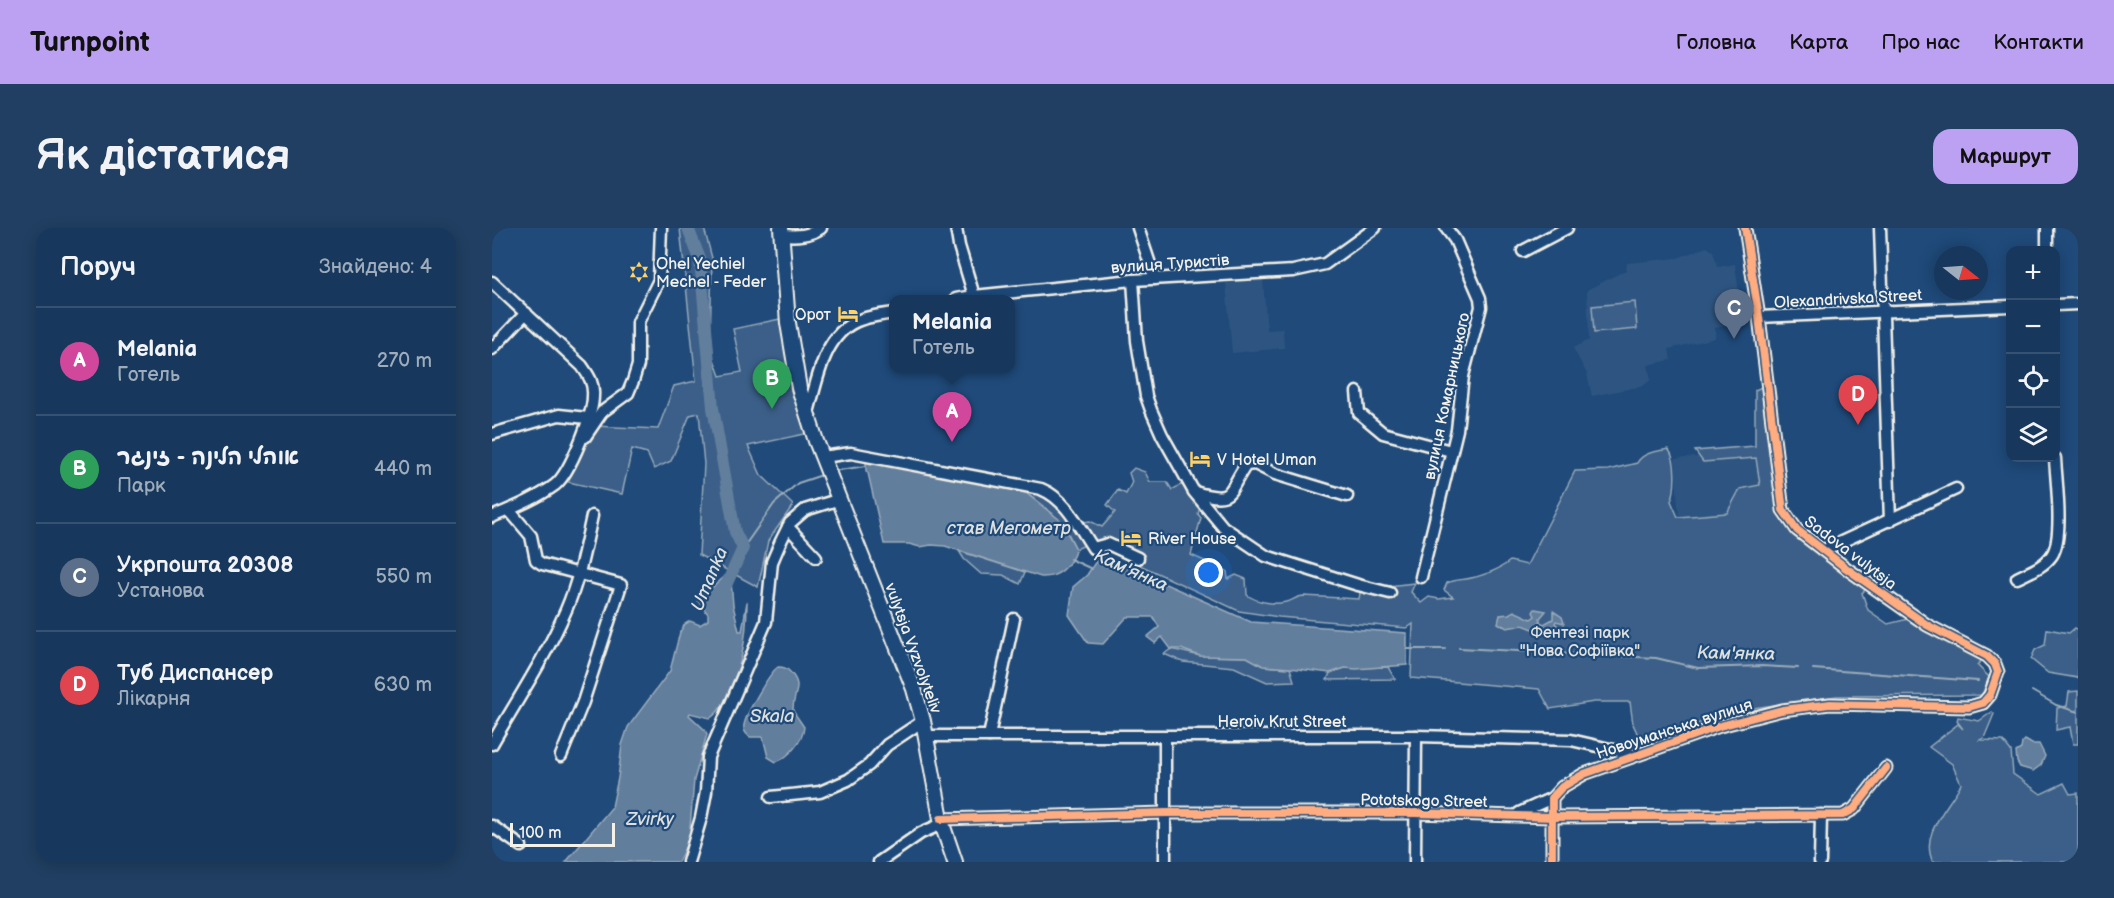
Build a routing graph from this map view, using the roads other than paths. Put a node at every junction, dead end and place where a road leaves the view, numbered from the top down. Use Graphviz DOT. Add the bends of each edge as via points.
graph roads {
  1 [pos="661,228"];
  2 [pos="821,228"];
  3 [pos="956,228"];
  4 [pos="1138,228"];
  5 [pos="1375,228"];
  6 [pos="1446,228"];
  7 [pos="1567,228"];
  8 [pos="1745,228"];
  9 [pos="1880,228"];
  10 [pos="2047,228"];
  11 [pos="782,231"];
  12 [pos="2047,246"];
  13 [pos="1522,251"];
  14 [pos="1155,279"];
  15 [pos="1133,280"];
  16 [pos="492,282"];
  17 [pos="973,295"];
  18 [pos="1000,295"];
  19 [pos="2060,304"];
  20 [pos="2078,304"];
  21 [pos="2006,306"];
  22 [pos="1882,310"];
  23 [pos="526,313"];
  24 [pos="889,314"];
  25 [pos="1759,317"];
  26 [pos="492,349"];
  27 [pos="1357,392"];
  28 [pos="807,417"];
  29 [pos="587,418"];
  30 [pos="492,434"];
  31 [pos="577,448"];
  32 [pos="1451,451"];
  33 [pos="824,460"];
  34 [pos="2055,462"];
  35 [pos="1956,489"];
  36 [pos="1194,492"];
  37 [pos="1347,496"];
  38 [pos="840,499"];
  39 [pos="509,510"];
  40 [pos="592,516"];
  41 [pos="492,517"];
  42 [pos="1890,520"];
  43 [pos="788,527"];
  44 [pos="1824,550"];
  45 [pos="816,557"];
  46 [pos="1138,558"];
  47 [pos="579,573"];
  48 [pos="1421,577"];
  49 [pos="2017,578"];
  50 [pos="1390,593"];
  51 [pos="1014,619"];
  52 [pos="1990,695"];
  53 [pos="923,721"];
  54 [pos="927,736"];
  55 [pos="988,736"];
  56 [pos="1416,736"];
  57 [pos="1165,737"];
  58 [pos="492,744"];
  59 [pos="1637,755"];
  60 [pos="561,756"];
  61 [pos="1886,768"];
  62 [pos="771,797"];
  63 [pos="1552,798"];
  64 [pos="1165,813"];
  65 [pos="1416,813"];
  66 [pos="1516,815"];
  67 [pos="1821,815"];
  68 [pos="1552,817"];
  69 [pos="942,821"];
  70 [pos="492,826"];
  71 [pos="521,846"];
  72 [pos="688,862"];
  73 [pos="879,862"];
  74 [pos="955,862"];
  75 [pos="1165,862"];
  76 [pos="1415,862"];
  77 [pos="1552,862"];
  78 [pos="1820,862"];
  1 -- 31 [label="street" via="659,280 638,322 638,365 633,381 628,393 602,412"];
  2 -- 11 [label="street" via="800,236"];
  3 -- 17 [label="street"];
  4 -- 14 [label="street"];
  5 -- 14 [label="street, вулиця Туристів" via="1325,264 1293,271"];
  6 -- 32 [label="street, вулиця Комарницького" via="1455,240 1481,306 1463,376"];
  7 -- 13 [label="street"];
  8 -- 25 [label="street, Sadova vulytsja"];
  9 -- 22 [label="street"];
  10 -- 12 [label="street"];
  11 -- 28 [label="main road, vulytsja Vyzvolyteliv" via="788,323"];
  14 -- 15 [label="street, вулиця Туристів"];
  15 -- 18 [label="street, вулиця Туристів"];
  15 -- 36 [label="street" via="1146,396 1162,435"];
  16 -- 23 [label="street"];
  19 -- 20 [label="street"];
  21 -- 22 [label="street, Olexandrivska Street"];
  22 -- 25 [label="street, Olexandrivska Street"];
  22 -- 42 [label="street"];
  23 -- 26 [label="street"];
  23 -- 29 [label="street" via="592,380 593,397"];
  24 -- 28 [label="street" via="858,320 840,331 821,369"];
  25 -- 44 [label="street, Sadova vulytsja" via="1783,510 1797,530"];
  27 -- 32 [label="street" via="1359,413 1383,433"];
  28 -- 33 [label="main road, vulytsja Vyzvolyteliv"];
  29 -- 30 [label="street" via="559,415"];
  29 -- 31 [label="street"];
  31 -- 39 [label="street" via="557,484"];
  32 -- 48 [label="street, вулиця Комарницького"];
  33 -- 38 [label="main road, vulytsja Vyzvolyteliv"];
  33 -- 46 [label="street" via="851,453 1041,489 1063,504 1093,548 1108,544"];
  34 -- 49 [label="street" via="2057,545 2051,557"];
  35 -- 42 [label="street"];
  36 -- 37 [label="street" via="1219,497 1228,494 1246,465 1251,464"];
  36 -- 50 [label="street" via="1223,527 1266,556"];
  38 -- 43 [label="street" via="805,510"];
  38 -- 53 [label="main road, vulytsja Vyzvolyteliv"];
  39 -- 41 [label="street"];
  39 -- 47 [label="street" via="531,536 536,560"];
  40 -- 47 [label="street"];
  42 -- 44 [label="street"];
  43 -- 45 [label="street"];
  43 -- 72 [label="street" via="772,562 766,622 708,757 706,792"];
  44 -- 52 [label="street, Sadova vulytsja" via="1927,624 1987,656 1998,672"];
  47 -- 58 [label="street" via="566,611"];
  47 -- 60 [label="street" via="621,585 584,702"];
  51 -- 55 [label="street"];
  52 -- 59 [label="street, Новоуманська вулиця" via="1983,703 1969,707 1830,704 1782,710 1720,726"];
  53 -- 54 [label="main road, vulytsja Vyzvolyteliv"];
  53 -- 62 [label="street" via="887,745 848,780 820,792"];
  54 -- 55 [label="street, Heroiv Krut Street"];
  54 -- 69 [label="main road, vulytsja Vyzvolyteliv"];
  55 -- 57 [label="street, Heroiv Krut Street"];
  56 -- 57 [label="street, Heroiv Krut Street"];
  56 -- 59 [label="street, Heroiv Krut Street" via="1571,740"];
  56 -- 65 [label="street"];
  57 -- 64 [label="street"];
  59 -- 63 [label="street, Новоуманська вулиця" via="1584,774"];
  61 -- 67 [label="street, Pototskogo Street" via="1854,809 1843,815"];
  63 -- 66 [label="street, Новоуманська вулиця"];
  63 -- 68 [label="street"];
  64 -- 65 [label="street, Pototskogo Street"];
  64 -- 69 [label="street, Pototskogo Street"];
  64 -- 75 [label="street"];
  65 -- 66 [label="street, Pototskogo Street"];
  65 -- 76 [label="street"];
  66 -- 68 [label="street, Pototskogo Street"];
  67 -- 68 [label="street, Pototskogo Street"];
  67 -- 78 [label="street"];
  68 -- 77 [label="street"];
  69 -- 73 [label="street"];
  69 -- 74 [label="main road, vulytsja Vyzvolyteliv"];
  70 -- 71 [label="street"];
}
